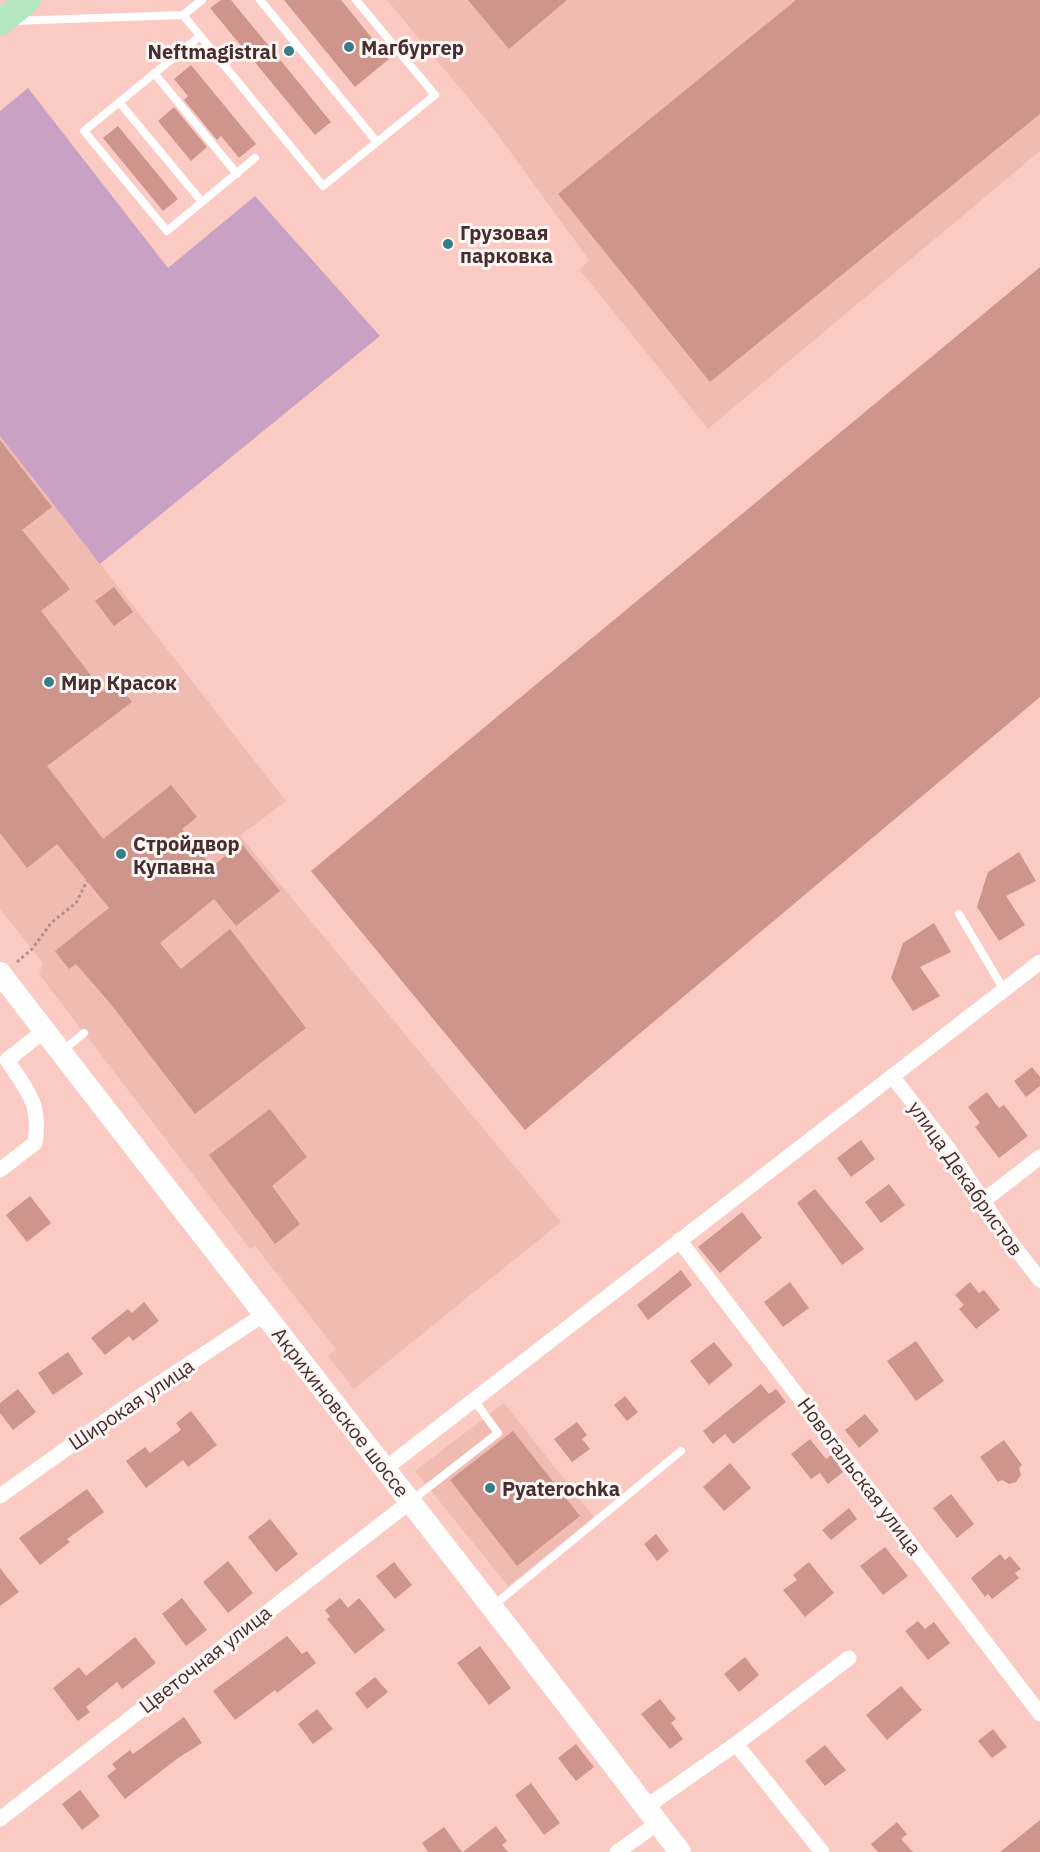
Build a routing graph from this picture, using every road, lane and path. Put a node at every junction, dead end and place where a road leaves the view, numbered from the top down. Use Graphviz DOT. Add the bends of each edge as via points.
graph roads {
  1 [pos="28,0"];
  2 [pos="201,0"];
  3 [pos="260,0"];
  4 [pos="356,0"];
  5 [pos="183,15"];
  6 [pos="1,22"];
  7 [pos="200,36"];
  8 [pos="154,73"];
  9 [pos="119,102"];
  10 [pos="377,142"];
  11 [pos="255,158"];
  12 [pos="237,174"];
  13 [pos="202,202"];
  14 [pos="87,881"];
  15 [pos="959,914"];
  16 [pos="1039,963"];
  17 [pos="5,975"];
  18 [pos="1004,990"];
  19 [pos="44,1031"];
  20 [pos="84,1033"];
  21 [pos="60,1052"];
  22 [pos="892,1076"];
  23 [pos="1040,1157"];
  24 [pos="0,1170"];
  25 [pos="983,1201"];
  26 [pos="679,1240"];
  27 [pos="1040,1280"];
  28 [pos="263,1315"];
  29 [pos="474,1400"];
  30 [pos="681,1451"];
  31 [pos="386,1468"];
  32 [pos="0,1496"];
  33 [pos="411,1501"];
  34 [pos="493,1606"];
  35 [pos="849,1658"];
  36 [pos="1040,1714"];
  37 [pos="736,1744"];
  38 [pos="652,1815"];
  39 [pos="0,1819"];
  40 [pos="616,1852"];
  41 [pos="680,1852"];
  42 [pos="822,1852"];
  1 -- 6 [label="highway"];
  2 -- 5 [label="lane"];
  3 -- 10 [label="lane"];
  4 -- 10 [label="lane" via="435,95"];
  5 -- 6 [label="lane"];
  5 -- 7 [label="lane"];
  7 -- 8 [label="lane"];
  7 -- 10 [label="lane" via="323,186"];
  8 -- 9 [label="lane"];
  8 -- 12 [label="lane"];
  9 -- 13 [label="lane"];
  9 -- 13 [label="lane" via="84,131 166,231"];
  11 -- 12 [label="lane"];
  12 -- 13 [label="lane"];
  14 -- 17 [label="path" via="76,903 51,923"];
  15 -- 18 [label="lane"];
  16 -- 18 [label="street"];
  17 -- 19 [label="main road, Акрихиновское шоссе"];
  18 -- 22 [label="street"];
  19 -- 21 [label="main road, Акрихиновское шоссе"];
  19 -- 24 [label="street" via="7,1060 33,1100 39,1121 35,1143"];
  20 -- 21 [label="lane"];
  21 -- 28 [label="main road, Акрихиновское шоссе"];
  22 -- 25 [label="street, улица Декабристов"];
  22 -- 26 [label="street"];
  23 -- 25 [label="street"];
  25 -- 27 [label="street, улица Декабристов"];
  26 -- 29 [label="street"];
  26 -- 36 [label="street, Новогальская улица"];
  28 -- 31 [label="main road, Акрихиновское шоссе"];
  28 -- 32 [label="street, Широкая улица"];
  29 -- 31 [label="street"];
  29 -- 33 [label="lane" via="498,1433"];
  30 -- 34 [label="lane"];
  31 -- 33 [label="main road, Акрихиновское шоссе"];
  33 -- 34 [label="main road, Акрихиновское шоссе"];
  33 -- 39 [label="street, Цветочная улица"];
  34 -- 38 [label="main road, Акрихиновское шоссе"];
  35 -- 37 [label="street"];
  37 -- 38 [label="street"];
  37 -- 42 [label="street"];
  38 -- 40 [label="street"];
  38 -- 41 [label="main road, Акрихиновское шоссе"];
}
